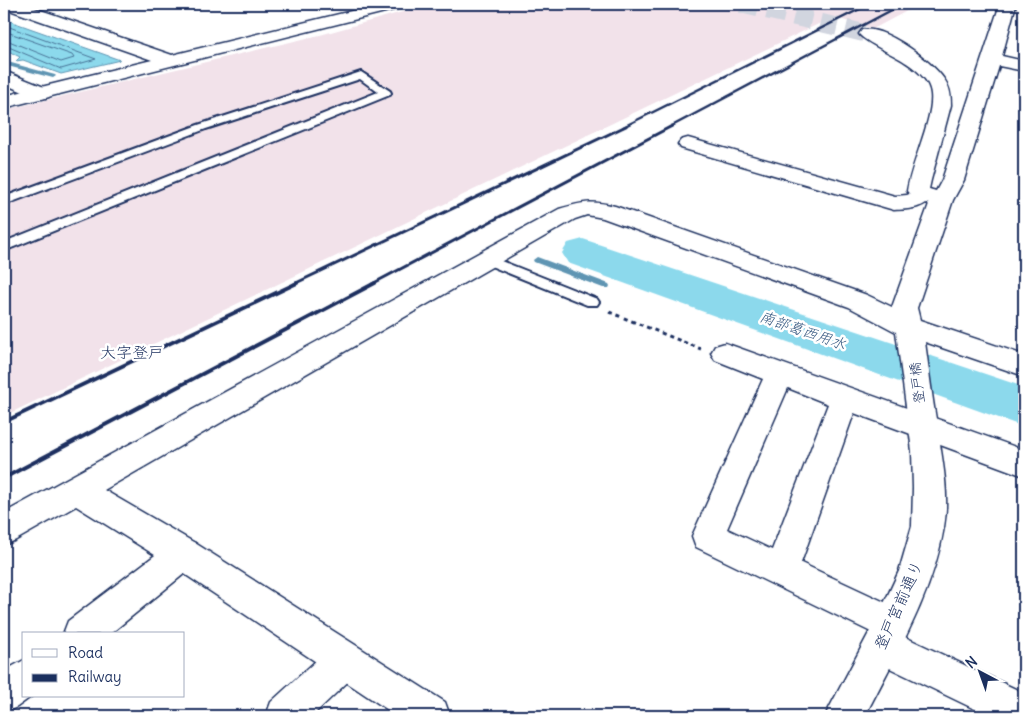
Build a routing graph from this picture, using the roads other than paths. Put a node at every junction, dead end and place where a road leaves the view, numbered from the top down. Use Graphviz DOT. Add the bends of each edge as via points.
graph roads {
  1 [pos="8,4"];
  2 [pos="399,4"];
  3 [pos="1008,4"];
  4 [pos="358,9"];
  5 [pos="868,34"];
  6 [pos="991,58"];
  7 [pos="173,61"];
  8 [pos="1024,66"];
  9 [pos="4,77"];
  10 [pos="49,91"];
  11 [pos="4,102"];
  12 [pos="688,144"];
  13 [pos="933,198"];
  14 [pos="4,201"];
  15 [pos="4,248"];
  16 [pos="490,257"];
  17 [pos="592,302"];
  18 [pos="909,332"];
  19 [pos="725,352"];
  20 [pos="1024,366"];
  21 [pos="780,373"];
  22 [pos="845,398"];
  23 [pos="922,427"];
  24 [pos="1024,463"];
  25 [pos="75,489"];
  26 [pos="4,530"];
  27 [pos="183,554"];
  28 [pos="781,570"];
  29 [pos="84,632"];
  30 [pos="887,634"];
  31 [pos="344,660"];
  32 [pos="22,680"];
  33 [pos="4,694"];
  34 [pos="1024,713"];
  35 [pos="285,716"];
  36 [pos="431,716"];
  37 [pos="844,716"];
  1 -- 7 [label="street"];
  2 -- 4 [label="street"];
  3 -- 6 [label="street, 登戸橋"];
  4 -- 7 [label="street"];
  5 -- 13 [label="street" via="906,53 939,86 941,103 920,171 918,191"];
  6 -- 8 [label="street"];
  6 -- 13 [label="street, 登戸橋" via="953,180"];
  7 -- 10 [label="street"];
  9 -- 10 [label="street"];
  10 -- 11 [label="street"];
  12 -- 13 [label="street" via="894,203"];
  13 -- 18 [label="street, 登戸橋" via="904,308"];
  14 -- 15 [label="lane" via="202,126 360,75 386,93"];
  16 -- 17 [label="lane"];
  16 -- 18 [label="street" via="567,214 586,208 607,211 858,301"];
  16 -- 25 [label="street"];
  18 -- 20 [label="street"];
  18 -- 23 [label="street, 登戸橋"];
  19 -- 21 [label="street"];
  21 -- 22 [label="street"];
  21 -- 28 [label="street" via="708,536"];
  22 -- 23 [label="street"];
  22 -- 28 [label="street"];
  23 -- 24 [label="street"];
  23 -- 30 [label="street, 登戸宮前通り" via="927,451 928,526 916,573"];
  25 -- 26 [label="street"];
  25 -- 27 [label="street"];
  27 -- 29 [label="street"];
  27 -- 31 [label="street"];
  28 -- 30 [label="street"];
  30 -- 34 [label="street"];
  30 -- 37 [label="street, 登戸宮前通り"];
  31 -- 35 [label="street"];
  31 -- 36 [label="street"];
  32 -- 33 [label="street"];
}
